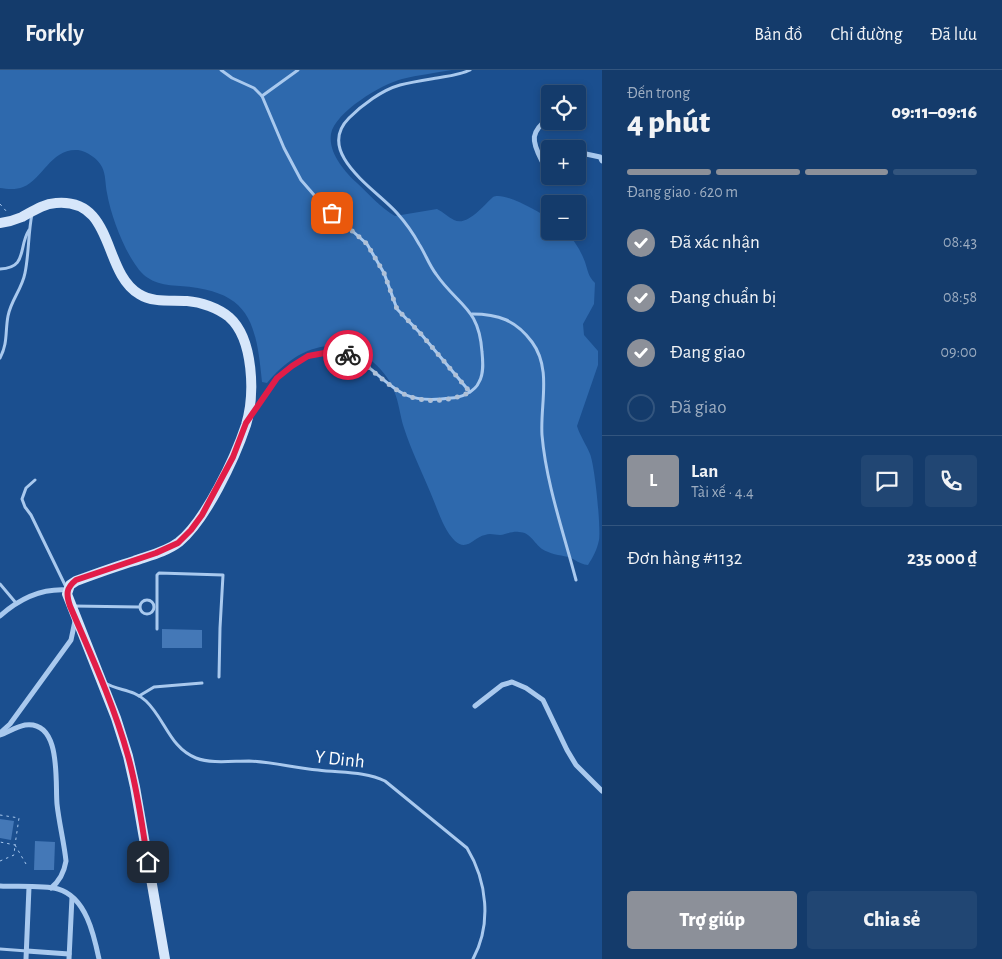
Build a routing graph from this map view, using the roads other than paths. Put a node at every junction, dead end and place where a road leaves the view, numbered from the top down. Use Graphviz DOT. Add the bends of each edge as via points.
graph roads {
  1 [pos="221,70"];
  2 [pos="298,70"];
  3 [pos="470,70"];
  4 [pos="262,96"];
  5 [pos="541,125"];
  6 [pos="586,154"];
  7 [pos="541,159"];
  8 [pos="602,160"];
  9 [pos="32,211"];
  10 [pos="0,224"];
  11 [pos="29,229"];
  12 [pos="0,269"];
  13 [pos="472,314"];
  14 [pos="0,358"];
  15 [pos="470,392"];
  16 [pos="246,423"];
  17 [pos="35,480"];
  18 [pos="576,580"];
  19 [pos="0,584"];
  20 [pos="68,590"];
  21 [pos="16,603"];
  22 [pos="70,606"];
  23 [pos="155,606"];
  24 [pos="139,607"];
  25 [pos="0,616"];
  26 [pos="75,618"];
  27 [pos="157,628"];
  28 [pos="219,677"];
  29 [pos="102,682"];
  30 [pos="202,683"];
  31 [pos="139,696"];
  32 [pos="475,706"];
  33 [pos="0,734"];
  34 [pos="602,791"];
  35 [pos="0,886"];
  36 [pos="29,888"];
  37 [pos="51,888"];
  38 [pos="72,897"];
  39 [pos="0,949"];
  40 [pos="27,951"];
  41 [pos="69,956"];
  42 [pos="26,959"];
  43 [pos="99,959"];
  44 [pos="165,959"];
  45 [pos="473,959"];
  1 -- 4 [label="lane"];
  2 -- 4 [label="lane"];
  3 -- 13 [label="lane" via="383,92 349,118 338,139 344,160 402,219 434,272"];
  4 -- 15 [label="lane" via="301,180 321,203 367,244 384,273 397,309"];
  5 -- 7 [label="street" via="536,130 533,146"];
  6 -- 8 [label="street"];
  9 -- 10 [label="main road"];
  9 -- 11 [label="lane"];
  9 -- 16 [label="main road" via="50,203 73,203 97,220 126,282 138,294 162,301 189,301 219,311 229,318 238,328 247,348 251,379"];
  11 -- 12 [label="lane" via="17,264 9,269"];
  11 -- 14 [label="lane" via="25,274 12,300 6,347"];
  13 -- 15 [label="lane" via="482,342 483,362 479,384"];
  13 -- 18 [label="lane" via="494,315 513,324 533,342 540,358 545,388 542,434 549,477"];
  15 -- 16 [label="lane" via="458,398 433,400 406,395 355,358 330,352 308,356 277,378"];
  16 -- 20 [label="main road" via="210,501 178,543 76,580"];
  17 -- 20 [label="lane" via="26,488 22,499 24,507"];
  19 -- 21 [label="lane"];
  20 -- 21 [label="street" via="49,590"];
  20 -- 22 [label="main road"];
  21 -- 25 [label="street"];
  22 -- 24 [label="lane"];
  22 -- 26 [label="main road"];
  23 -- 24 [label="lane" via="148,614"];
  23 -- 24 [label="lane" via="148,599"];
  23 -- 27 [label="lane"];
  23 -- 28 [label="lane" via="159,573 223,575"];
  26 -- 29 [label="main road"];
  26 -- 33 [label="street" via="71,640"];
  29 -- 31 [label="lane, Y Dinh"];
  29 -- 44 [label="main road" via="123,737 132,772"];
  30 -- 31 [label="lane" via="154,687"];
  31 -- 45 [label="lane, Y Dinh" via="157,713 176,744 195,758 251,761 374,776 395,788 467,848 475,860 484,892 485,910 480,944"];
  32 -- 34 [label="street" via="502,685 512,682 526,688 543,700 576,766"];
  33 -- 37 [label="street" via="24,725 34,725 43,730 52,743 66,861 60,879"];
  35 -- 36 [label="street"];
  36 -- 37 [label="street"];
  36 -- 40 [label="street"];
  37 -- 38 [label="street"];
  38 -- 41 [label="street"];
  38 -- 43 [label="street" via="93,929"];
  39 -- 40 [label="lane"];
  40 -- 41 [label="street"];
  40 -- 42 [label="street"];
}
